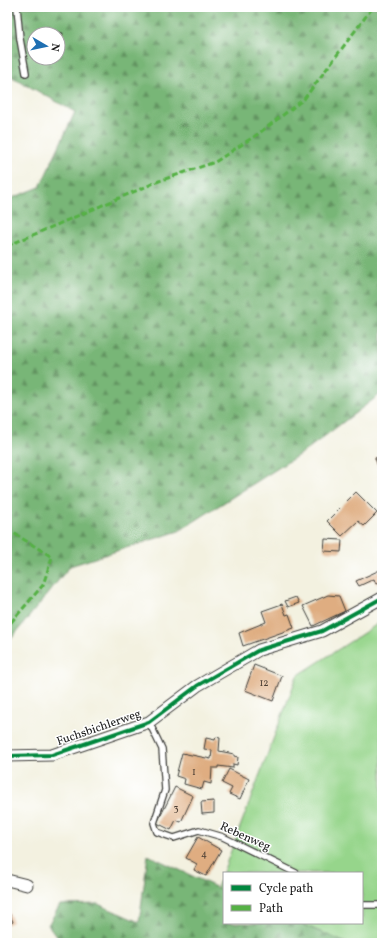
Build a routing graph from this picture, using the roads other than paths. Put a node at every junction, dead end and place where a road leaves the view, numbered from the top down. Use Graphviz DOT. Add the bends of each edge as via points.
graph roads {
  1 [pos="17,7"];
  2 [pos="26,74"];
  3 [pos="382,598"];
  4 [pos="149,722"];
  5 [pos="7,756"];
  6 [pos="294,872"];
  7 [pos="7,880"];
  8 [pos="27,885"];
  9 [pos="363,905"];
  10 [pos="382,905"];
  1 -- 2 [label="lane"];
  3 -- 4 [label="street, Fuchsbichlerweg" via="322,630 259,650 197,686"];
  4 -- 5 [label="street, Fuchsbichlerweg" via="52,755"];
  4 -- 6 [label="lane, Rebenweg" via="162,749 165,790 154,823 157,832 174,838 199,830 223,837"];
  7 -- 8 [label="street"];
  9 -- 10 [label="lane"];
}
